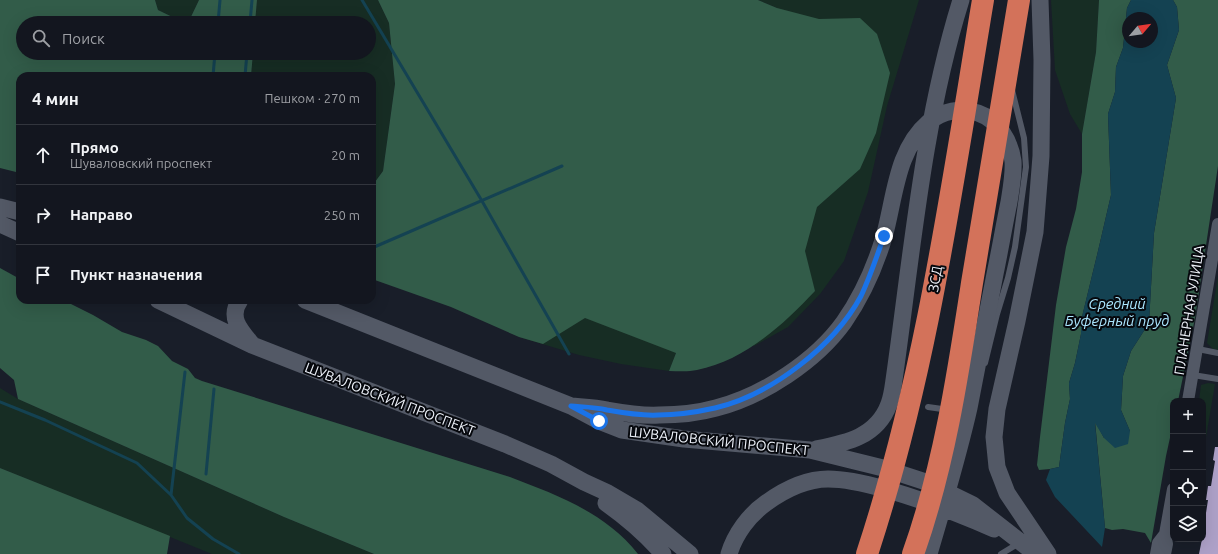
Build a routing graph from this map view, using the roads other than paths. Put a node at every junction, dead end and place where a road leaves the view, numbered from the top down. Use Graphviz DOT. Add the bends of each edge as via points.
graph roads {
  1 [pos="961,0"];
  2 [pos="983,0"];
  3 [pos="1019,0"];
  4 [pos="1040,0"];
  5 [pos="1012,88"];
  6 [pos="0,207"];
  7 [pos="16,211"];
  8 [pos="0,224"];
  9 [pos="1218,224"];
  10 [pos="16,231"];
  11 [pos="166,304"];
  12 [pos="237,304"];
  13 [pos="315,304"];
  14 [pos="252,345"];
  15 [pos="1198,349"];
  16 [pos="1218,353"];
  17 [pos="1193,375"];
  18 [pos="1218,379"];
  19 [pos="1189,398"];
  20 [pos="571,406"];
  21 [pos="928,408"];
  22 [pos="810,450"];
  23 [pos="584,482"];
  24 [pos="1170,506"];
  25 [pos="1165,534"];
  26 [pos="1020,542"];
  27 [pos="663,554"];
  28 [pos="690,554"];
  29 [pos="729,554"];
  30 [pos="867,554"];
  31 [pos="913,554"];
  32 [pos="929,554"];
  33 [pos="1001,554"];
  34 [pos="1036,554"];
  35 [pos="1048,554"];
  36 [pos="1156,554"];
  37 [pos="1166,554"];
  1 -- 22 [label="main road" via="950,33 921,179 889,404 880,422 862,436 841,444"];
  2 -- 30 [label="highway, ЗСД" via="927,326 894,464"];
  3 -- 31 [label="highway" via="966,322 940,462"];
  4 -- 35 [label="main road" via="1041,156 1035,232 997,409 994,437 997,467 1007,493"];
  5 -- 21 [label="lane" via="1024,138 1026,167 1015,246 989,353 982,374 963,398 942,409"];
  6 -- 7 [label="main road"];
  8 -- 10 [label="main road"];
  9 -- 15 [label="street, ПЛАНЕРНАЯ УЛИЦА"];
  11 -- 14 [label="main road, ШУВАЛОВСКИЙ ПРОСПЕКТ"];
  12 -- 14 [label="main road" via="235,319 241,332"];
  13 -- 20 [label="main road, ШУВАЛОВСКИЙ ПРОСПЕКТ"];
  14 -- 23 [label="main road, ШУВАЛОВСКИЙ ПРОСПЕКТ" via="505,444"];
  15 -- 16 [label="lane"];
  15 -- 17 [label="street, ПЛАНЕРНАЯ УЛИЦА"];
  17 -- 18 [label="lane"];
  17 -- 19 [label="street, ПЛАНЕРНАЯ УЛИЦА"];
  20 -- 22 [label="main road, ШУВАЛОВСКИЙ ПРОСПЕКТ" via="622,430 684,440"];
  20 -- 32 [label="main road" via="657,416 687,413 716,408 751,395 788,374 818,350 843,323 860,296 875,263 905,156 915,136 930,121 946,112 976,112 991,119 1003,132 1010,146 1013,163 1012,182 968,409"];
  22 -- 26 [label="main road, ШУВАЛОВСКИЙ ПРОСПЕКТ" via="883,468 926,482 973,505"];
  23 -- 27 [label="main road" via="631,521"];
  23 -- 28 [label="main road, ШУВАЛОВСКИЙ ПРОСПЕКТ" via="637,510"];
  24 -- 25 [label="street"];
  25 -- 36 [label="street" via="1158,542"];
  25 -- 37 [label="street"];
  26 -- 29 [label="main road" via="919,499 872,486 827,479 802,484 778,494 755,511 740,530"];
  26 -- 33 [label="lane"];
  26 -- 34 [label="main road, ШУВАЛОВСКИЙ ПРОСПЕКТ"];
}
